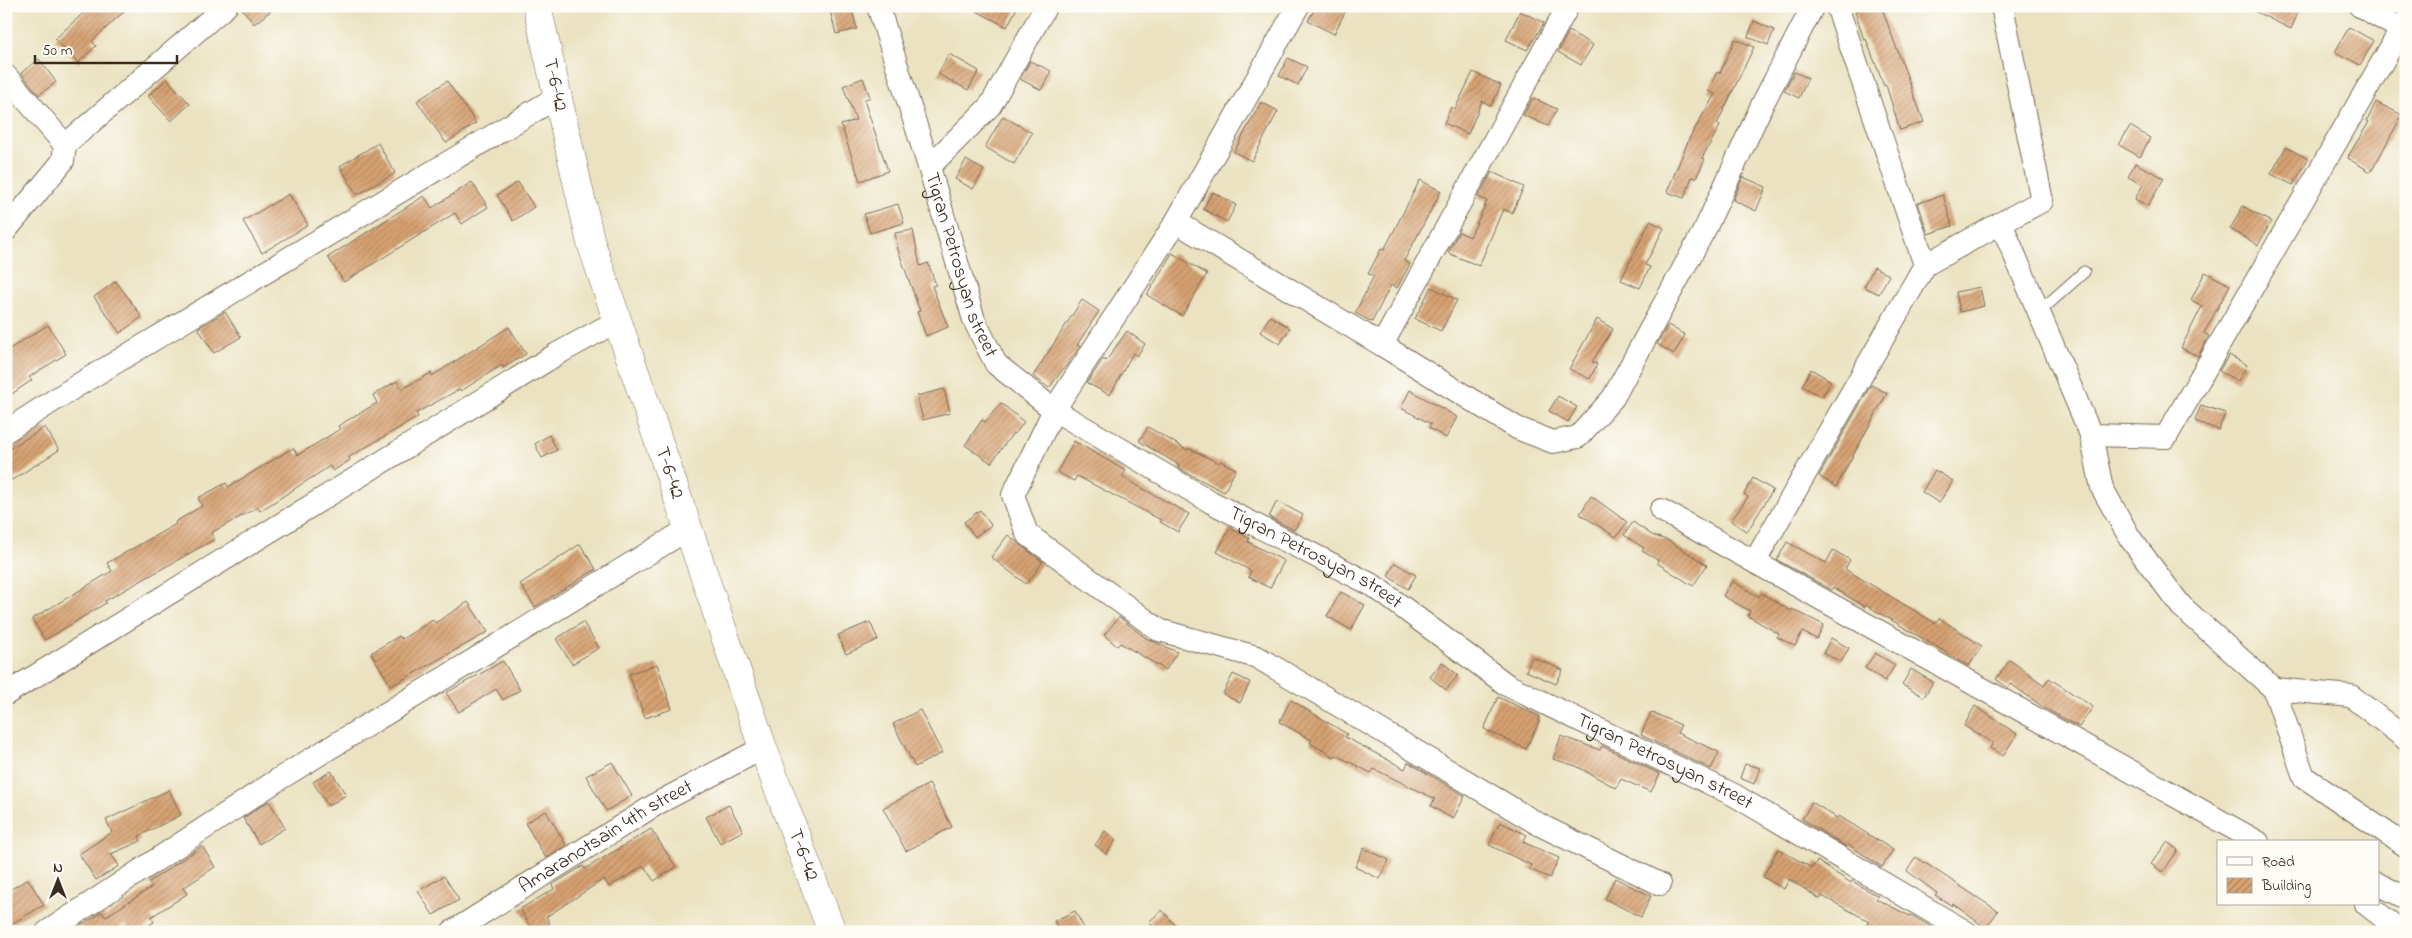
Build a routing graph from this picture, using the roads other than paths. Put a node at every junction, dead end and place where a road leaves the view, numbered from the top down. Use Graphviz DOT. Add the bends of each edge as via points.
graph roads {
  1 [pos="537,6"];
  2 [pos="878,6"];
  3 [pos="1046,6"];
  4 [pos="1298,6"];
  5 [pos="1568,6"];
  6 [pos="1813,6"];
  7 [pos="1837,6"];
  8 [pos="2002,6"];
  9 [pos="2360,6"];
  10 [pos="220,8"];
  11 [pos="2404,27"];
  12 [pos="6,76"];
  13 [pos="557,97"];
  14 [pos="65,145"];
  15 [pos="929,167"];
  16 [pos="1176,222"];
  17 [pos="2001,223"];
  18 [pos="6,230"];
  19 [pos="1925,265"];
  20 [pos="2084,272"];
  21 [pos="2039,312"];
  22 [pos="616,321"];
  23 [pos="1382,345"];
  24 [pos="1054,410"];
  25 [pos="6,431"];
  26 [pos="2091,435"];
  27 [pos="1661,510"];
  28 [pos="688,529"];
  29 [pos="1755,561"];
  30 [pos="2274,689"];
  31 [pos="6,694"];
  32 [pos="2406,739"];
  33 [pos="763,748"];
  34 [pos="2254,840"];
  35 [pos="2406,846"];
  36 [pos="1660,884"];
  37 [pos="2380,885"];
  38 [pos="2406,898"];
  39 [pos="2369,906"];
  40 [pos="47,932"];
  41 [pos="452,932"];
  42 [pos="832,932"];
  43 [pos="1966,932"];
  44 [pos="2402,932"];
  1 -- 13 [label="main road, T-6-42"];
  2 -- 15 [label="street, Tigran Petrosyan street"];
  3 -- 15 [label="street" via="990,106"];
  4 -- 16 [label="street"];
  5 -- 23 [label="street"];
  6 -- 23 [label="street" via="1763,103 1706,227 1632,364 1613,398 1578,437 1553,442 1517,428"];
  7 -- 19 [label="street"];
  8 -- 17 [label="street" via="2042,202"];
  9 -- 11 [label="street"];
  10 -- 14 [label="street"];
  11 -- 26 [label="street" via="2166,437"];
  12 -- 14 [label="street"];
  13 -- 22 [label="main road, T-6-42" via="591,243"];
  13 -- 25 [label="street"];
  14 -- 18 [label="street" via="63,161"];
  15 -- 24 [label="street, Tigran Petrosyan street" via="974,320 996,364"];
  16 -- 23 [label="street"];
  16 -- 24 [label="street"];
  17 -- 19 [label="street"];
  17 -- 21 [label="street"];
  19 -- 29 [label="street"];
  20 -- 21 [label="lane"];
  21 -- 26 [label="street"];
  22 -- 28 [label="main road, T-6-42"];
  22 -- 31 [label="street"];
  24 -- 36 [label="street" via="1013,495 1027,534 1160,630 1257,657 1540,825"];
  24 -- 43 [label="street, Tigran Petrosyan street" via="1211,502 1374,586 1508,685 1734,795"];
  26 -- 30 [label="street" via="2102,488 2130,538 2180,606"];
  27 -- 29 [label="street"];
  28 -- 33 [label="main road, T-6-42"];
  28 -- 40 [label="street" via="279,779"];
  29 -- 34 [label="street"];
  30 -- 32 [label="street" via="2351,696"];
  30 -- 35 [label="street" via="2304,777"];
  33 -- 41 [label="street, Amaranotsain 4th street" via="658,803"];
  33 -- 42 [label="main road, T-6-42"];
  37 -- 38 [label="street"];
  39 -- 44 [label="street"];
}
